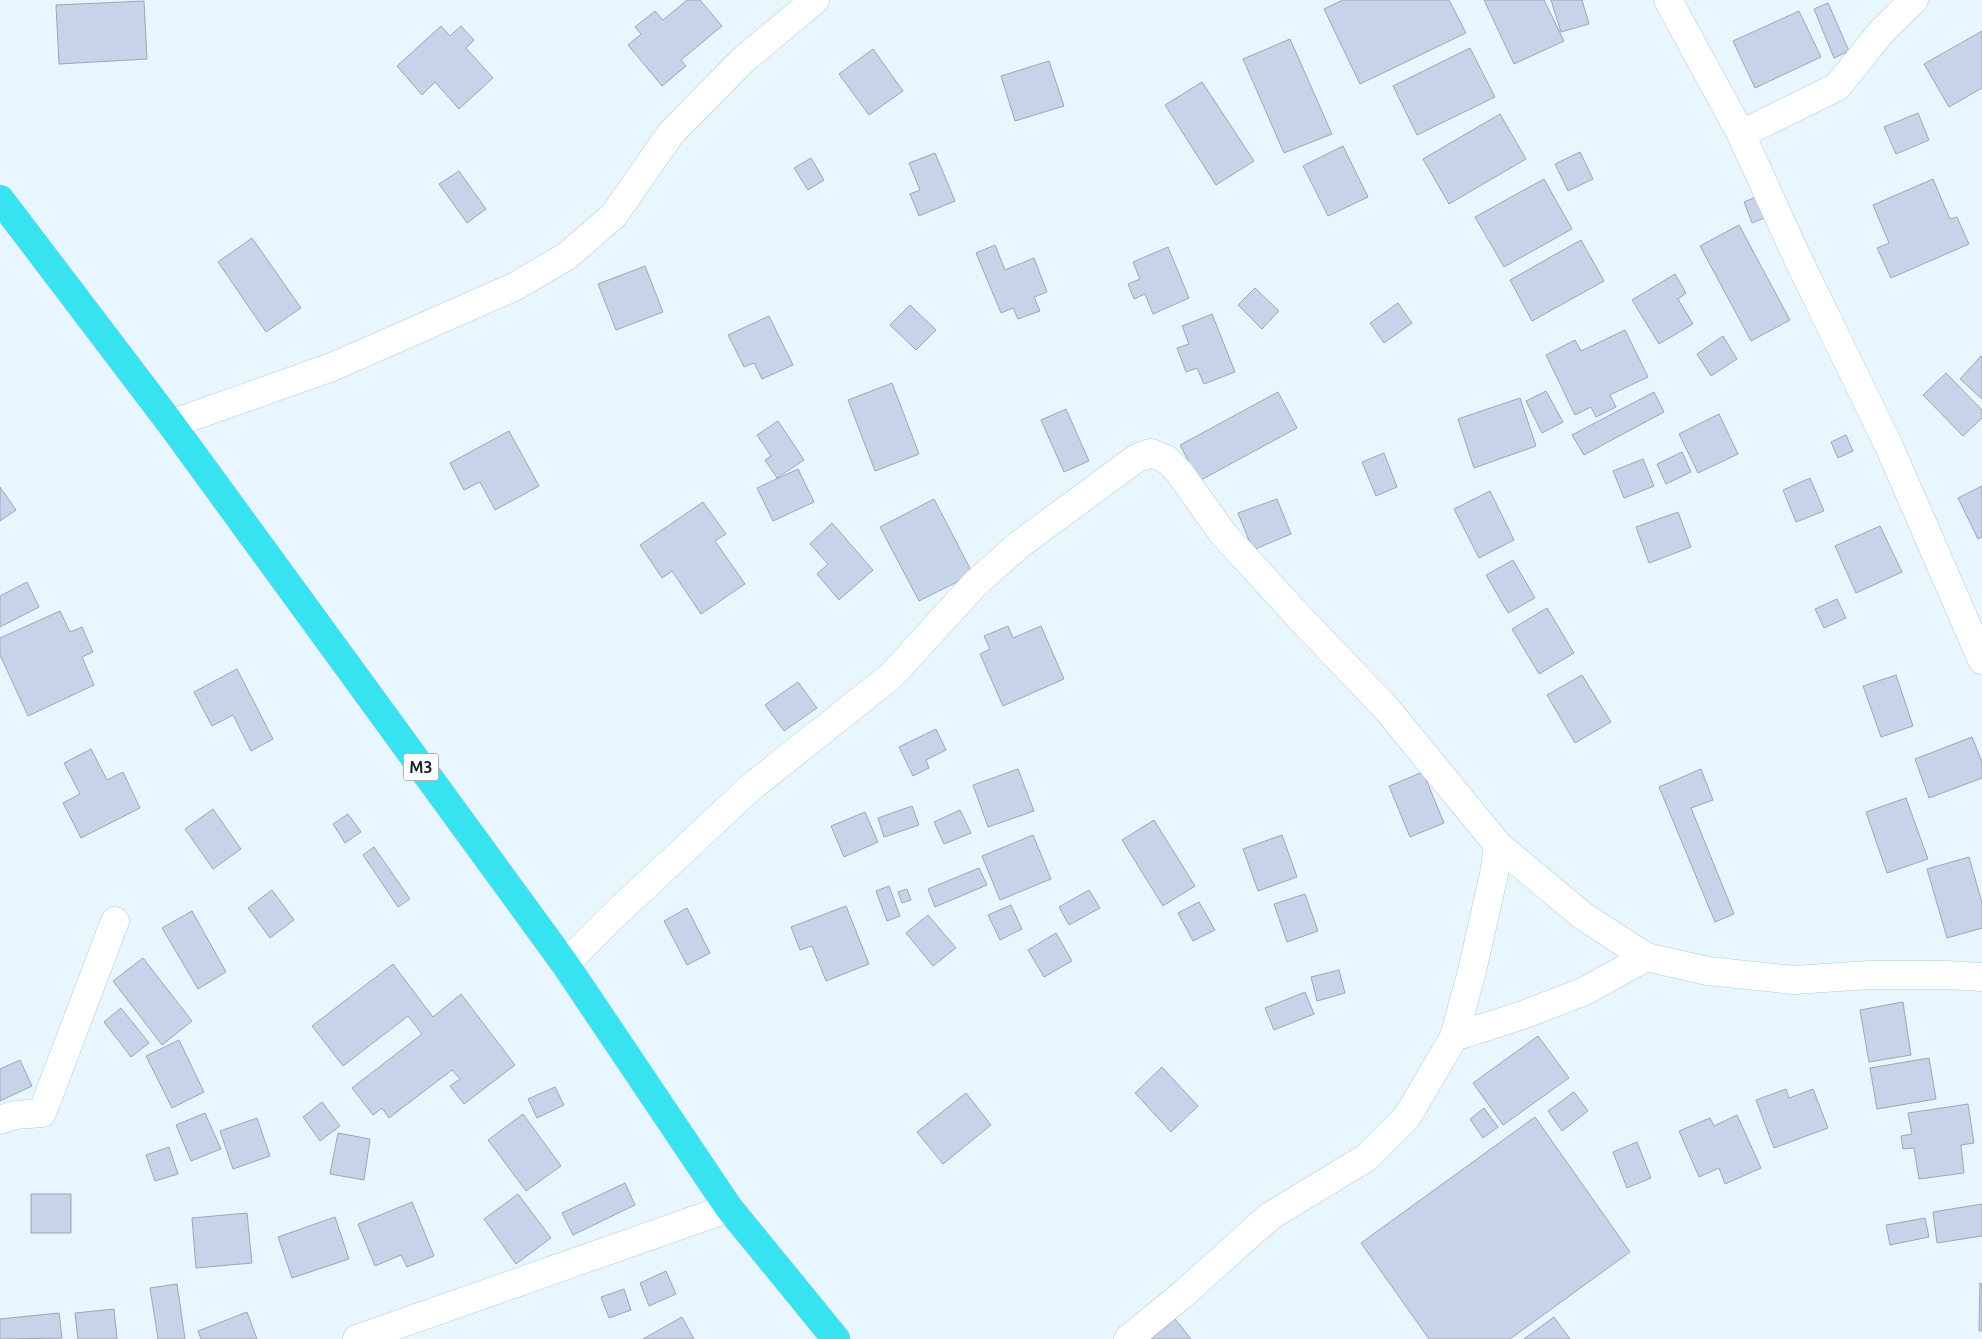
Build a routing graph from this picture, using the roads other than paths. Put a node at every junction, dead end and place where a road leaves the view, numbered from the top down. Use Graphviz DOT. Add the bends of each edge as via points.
graph roads {
  1 [pos="815,0"];
  2 [pos="1668,0"];
  3 [pos="1914,0"];
  4 [pos="1740,134"];
  5 [pos="0,199"];
  6 [pos="170,424"];
  7 [pos="1982,660"];
  8 [pos="1498,845"];
  9 [pos="115,921"];
  10 [pos="1646,957"];
  11 [pos="565,964"];
  12 [pos="1982,977"];
  13 [pos="1454,1037"];
  14 [pos="0,1120"];
  15 [pos="729,1208"];
  16 [pos="357,1339"];
  17 [pos="836,1339"];
  18 [pos="1128,1339"];
  1 -- 6 [label="street" via="743,60 671,133 614,215 567,256 514,287 332,367"];
  2 -- 4 [label="street"];
  3 -- 4 [label="street" via="1882,31 1837,87"];
  4 -- 7 [label="street" via="1888,444"];
  5 -- 6 [label="highway, M3"];
  6 -- 11 [label="highway, M3"];
  8 -- 10 [label="street" via="1583,916"];
  8 -- 11 [label="street" via="1386,708 1224,535 1179,472 1166,459 1151,453 1130,463 1020,544 975,584 891,676 750,788"];
  8 -- 13 [label="street" via="1472,971"];
  9 -- 14 [label="street" via="42,1113"];
  10 -- 12 [label="street" via="1708,971 1794,980 1870,975"];
  10 -- 13 [label="street" via="1585,991"];
  11 -- 15 [label="highway, M3"];
  13 -- 18 [label="street" via="1407,1117 1366,1158 1270,1216"];
  15 -- 16 [label="street"];
  15 -- 17 [label="highway, M3"];
}
